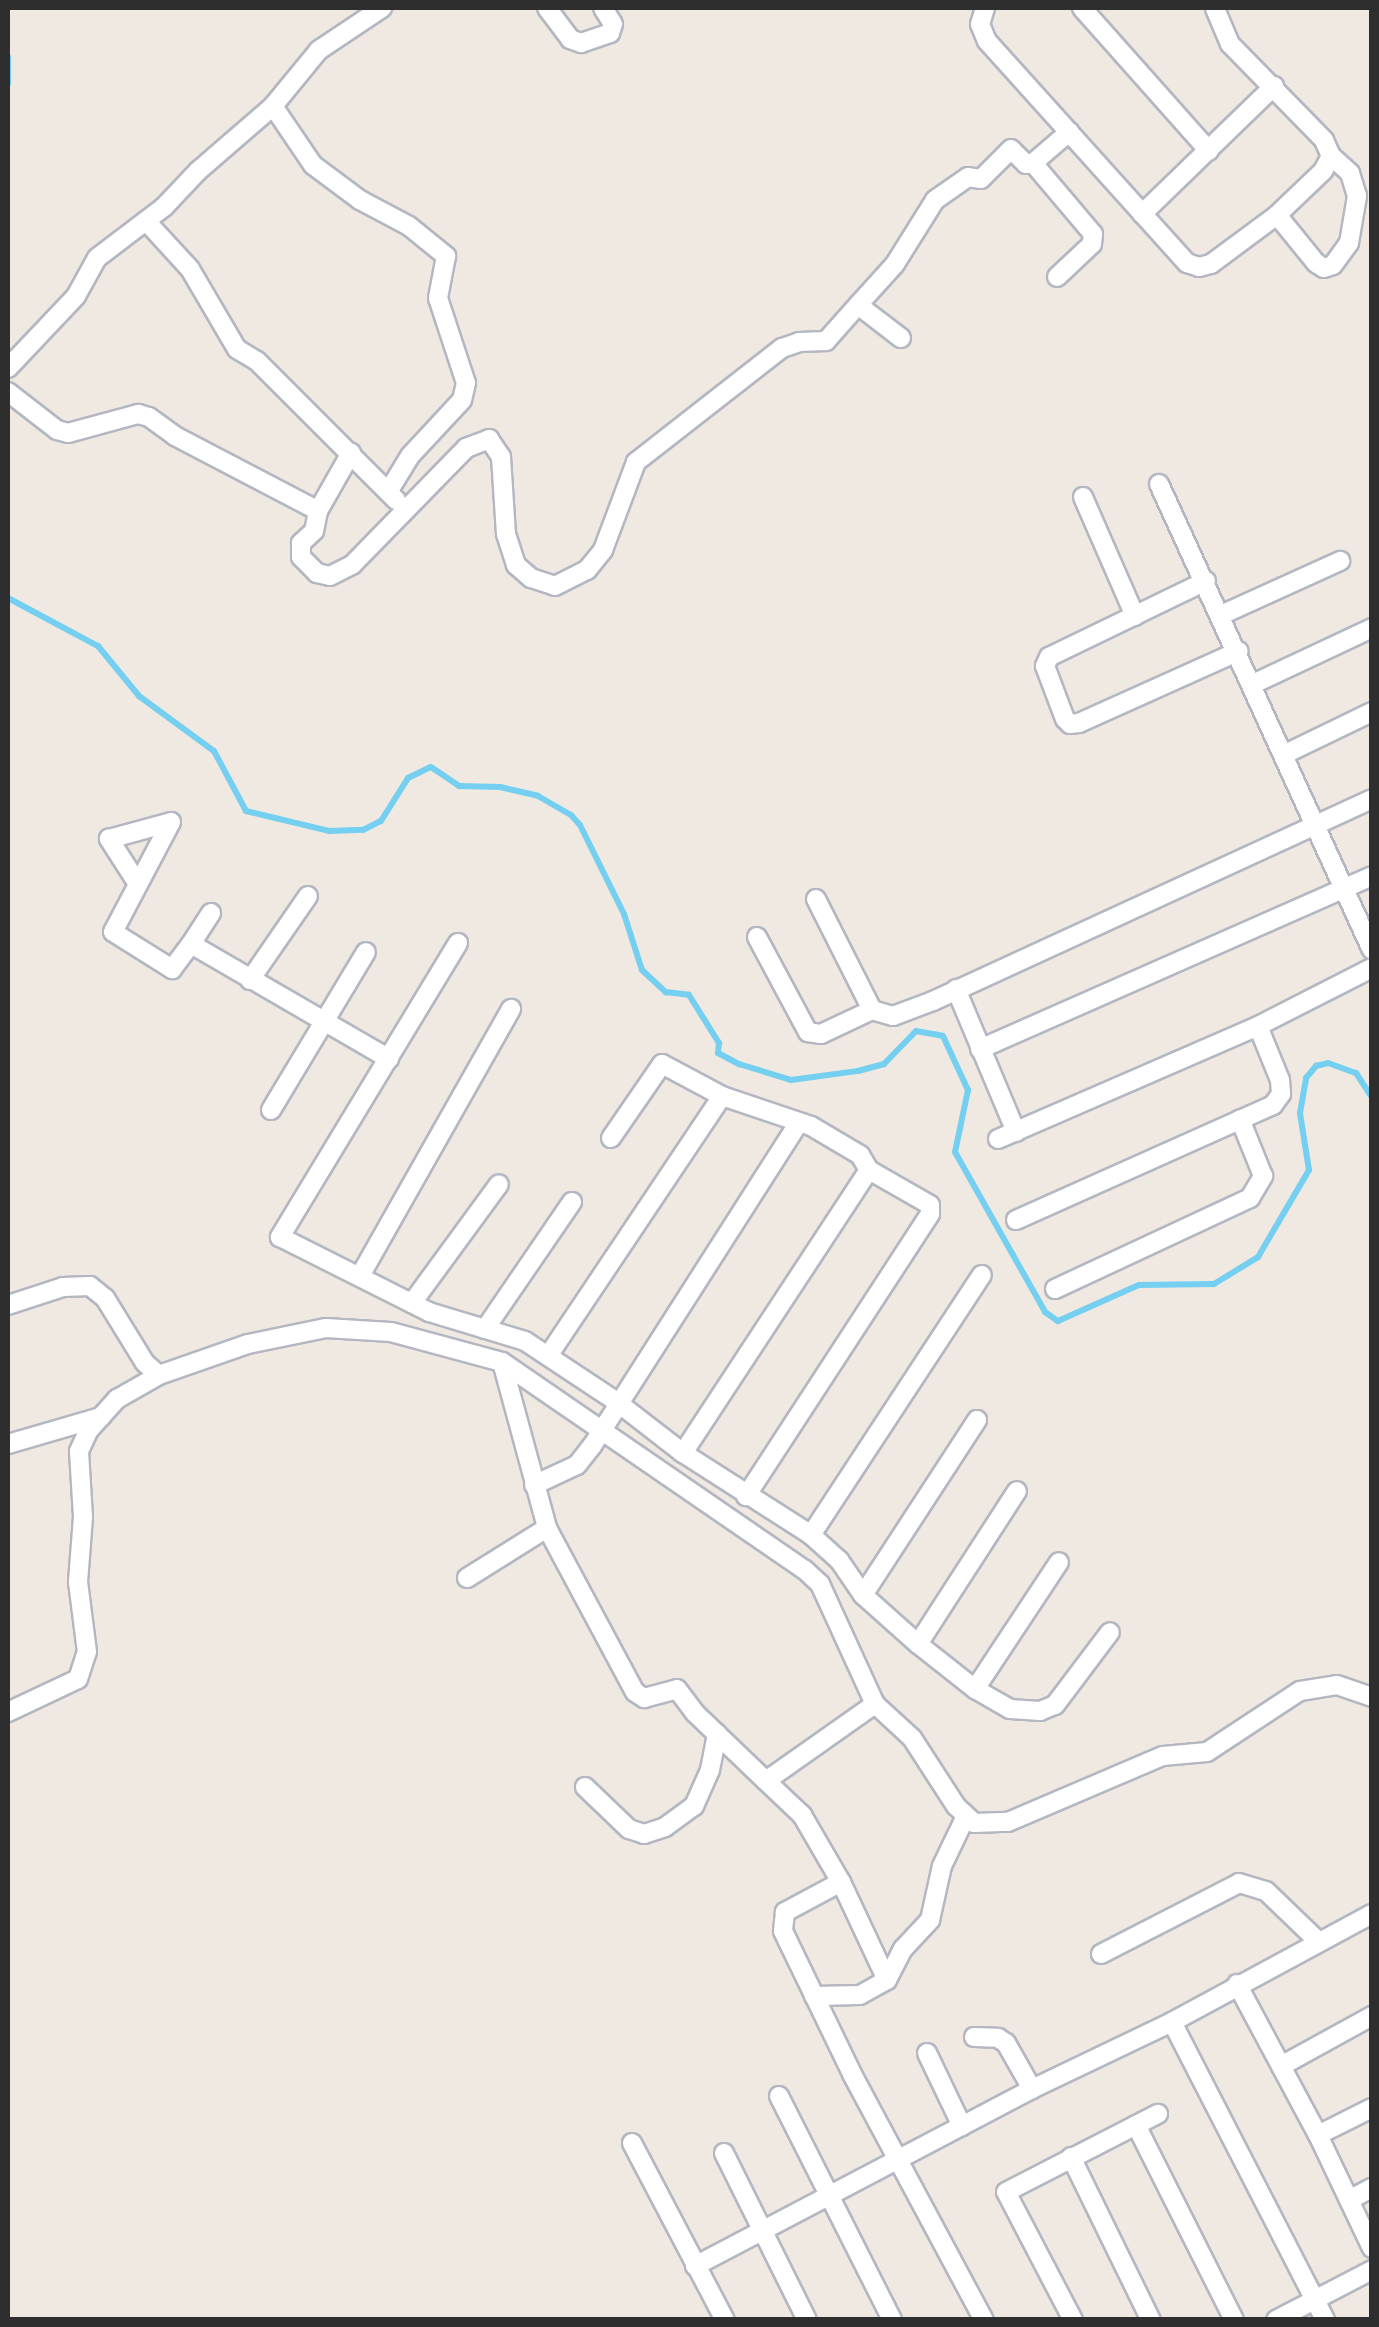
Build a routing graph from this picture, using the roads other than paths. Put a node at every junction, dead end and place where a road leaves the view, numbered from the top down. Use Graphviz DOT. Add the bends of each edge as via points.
graph roads {
  1 [pos="382,8"];
  2 [pos="547,8"];
  3 [pos="603,8"];
  4 [pos="985,8"];
  5 [pos="1082,8"];
  6 [pos="1216,8"];
  7 [pos="1274,86"];
  8 [pos="274,106"];
  9 [pos="1069,132"];
  10 [pos="1209,151"];
  11 [pos="1331,156"];
  12 [pos="1033,163"];
  13 [pos="1142,214"];
  14 [pos="1277,215"];
  15 [pos="146,221"];
  16 [pos="1057,277"];
  17 [pos="858,305"];
  18 [pos="901,338"];
  19 [pos="8,368"];
  20 [pos="8,392"];
  21 [pos="351,453"];
  22 [pos="1159,484"];
  23 [pos="388,492"];
  24 [pos="1083,497"];
  25 [pos="318,511"];
  26 [pos="406,511"];
  27 [pos="1340,561"];
  28 [pos="1206,581"];
  29 [pos="1221,615"];
  30 [pos="1135,616"];
  31 [pos="1372,628"];
  32 [pos="1238,651"];
  33 [pos="1253,684"];
  34 [pos="1372,712"];
  35 [pos="1283,755"];
  36 [pos="1372,798"];
  37 [pos="1315,823"];
  38 [pos="1372,876"];
  39 [pos="138,884"];
  40 [pos="1343,888"];
  41 [pos="308,896"];
  42 [pos="816,900"];
  43 [pos="210,913"];
  44 [pos="757,937"];
  45 [pos="458,942"];
  46 [pos="192,944"];
  47 [pos="1372,950"];
  48 [pos="366,952"];
  49 [pos="1372,968"];
  50 [pos="250,980"];
  51 [pos="956,989"];
  52 [pos="511,1009"];
  53 [pos="872,1010"];
  54 [pos="323,1021"];
  55 [pos="1258,1026"];
  56 [pos="980,1049"];
  57 [pos="389,1059"];
  58 [pos="722,1096"];
  59 [pos="271,1110"];
  60 [pos="1240,1119"];
  61 [pos="798,1124"];
  62 [pos="611,1138"];
  63 [pos="868,1170"];
  64 [pos="498,1184"];
  65 [pos="572,1202"];
  66 [pos="1016,1220"];
  67 [pos="982,1275"];
  68 [pos="360,1276"];
  69 [pos="1055,1289"];
  70 [pos="412,1303"];
  71 [pos="8,1305"];
  72 [pos="485,1329"];
  73 [pos="548,1356"];
  74 [pos="502,1362"];
  75 [pos="158,1375"];
  76 [pos="617,1402"];
  77 [pos="102,1417"];
  78 [pos="976,1420"];
  79 [pos="600,1428"];
  80 [pos="8,1444"];
  81 [pos="682,1452"];
  82 [pos="534,1485"];
  83 [pos="1017,1491"];
  84 [pos="746,1496"];
  85 [pos="546,1528"];
  86 [pos="811,1535"];
  87 [pos="1059,1562"];
  88 [pos="467,1578"];
  89 [pos="863,1595"];
  90 [pos="1110,1632"];
  91 [pos="918,1644"];
  92 [pos="974,1689"];
  93 [pos="1372,1697"];
  94 [pos="875,1704"];
  95 [pos="8,1712"];
  96 [pos="717,1734"];
  97 [pos="766,1782"];
  98 [pos="585,1787"];
  99 [pos="965,1818"];
  100 [pos="842,1882"];
  101 [pos="1372,1914"];
  102 [pos="1318,1942"];
  103 [pos="1101,1954"];
  104 [pos="887,1980"];
  105 [pos="1237,1984"];
  106 [pos="814,1996"];
  107 [pos="1372,2016"];
  108 [pos="1172,2022"];
  109 [pos="974,2037"];
  110 [pos="927,2053"];
  111 [pos="1281,2066"];
  112 [pos="1032,2089"];
  113 [pos="779,2096"];
  114 [pos="1372,2108"];
  115 [pos="1158,2114"];
  116 [pos="1136,2125"];
  117 [pos="962,2126"];
  118 [pos="1318,2135"];
  119 [pos="632,2143"];
  120 [pos="724,2153"];
  121 [pos="1070,2157"];
  122 [pos="900,2160"];
  123 [pos="1372,2188"];
  124 [pos="828,2194"];
  125 [pos="1349,2200"];
  126 [pos="761,2229"];
  127 [pos="1372,2248"];
  128 [pos="695,2266"];
  129 [pos="1372,2270"];
  130 [pos="1315,2299"];
  131 [pos="724,2320"];
  132 [pos="807,2320"];
  133 [pos="892,2320"];
  134 [pos="984,2320"];
  135 [pos="1072,2320"];
  136 [pos="1150,2320"];
  137 [pos="1234,2320"];
  138 [pos="1276,2320"];
  139 [pos="1325,2320"];
  1 -- 8 [label="street" via="320,50"];
  2 -- 3 [label="street" via="580,43 613,29"];
  4 -- 9 [label="street" via="980,24 986,41"];
  5 -- 10 [label="street"];
  6 -- 7 [label="street" via="1230,44"];
  7 -- 10 [label="street"];
  7 -- 11 [label="street"];
  8 -- 15 [label="street"];
  8 -- 23 [label="street" via="313,166 446,256 438,298 466,382 462,400 410,456"];
  9 -- 12 [label="street"];
  9 -- 13 [label="street"];
  10 -- 13 [label="street"];
  11 -- 14 [label="street" via="1324,172"];
  11 -- 14 [label="street" via="1350,173 1357,196 1349,242 1333,265 1316,263"];
  12 -- 16 [label="street" via="1093,234 1092,244"];
  12 -- 17 [label="street" via="1011,149 982,179 968,177 935,200 896,264"];
  13 -- 14 [label="street" via="1187,263 1200,266"];
  15 -- 19 [label="street" via="97,258 76,296"];
  15 -- 21 [label="street" via="190,269 237,349"];
  17 -- 18 [label="street"];
  17 -- 26 [label="street" via="826,341 782,348 636,462 603,550 570,580 540,582 516,565 506,534 501,457 489,439 466,448"];
  20 -- 25 [label="street" via="68,433 149,416"];
  21 -- 23 [label="street"];
  21 -- 25 [label="street"];
  22 -- 28 [label="street"];
  23 -- 26 [label="street"];
  24 -- 30 [label="street"];
  25 -- 26 [label="street" via="314,531 301,542 301,557 317,574 330,576 352,565"];
  27 -- 29 [label="street"];
  28 -- 29 [label="street"];
  28 -- 30 [label="street"];
  29 -- 32 [label="street"];
  30 -- 32 [label="street" via="1046,660 1070,724"];
  31 -- 33 [label="street"];
  32 -- 33 [label="street"];
  33 -- 35 [label="street"];
  34 -- 35 [label="street"];
  35 -- 37 [label="street"];
  36 -- 37 [label="street"];
  37 -- 40 [label="street"];
  37 -- 51 [label="street"];
  38 -- 40 [label="street"];
  39 -- 46 [label="street" via="112,932 172,968"];
  40 -- 47 [label="street"];
  40 -- 56 [label="street"];
  41 -- 50 [label="street"];
  42 -- 53 [label="street"];
  43 -- 46 [label="street"];
  44 -- 53 [label="street" via="814,1036"];
  45 -- 57 [label="street"];
  46 -- 50 [label="street"];
  48 -- 54 [label="street"];
  49 -- 55 [label="street"];
  50 -- 54 [label="street"];
  51 -- 53 [label="street" via="893,1016"];
  51 -- 56 [label="street"];
  52 -- 68 [label="street"];
  54 -- 57 [label="street"];
  54 -- 59 [label="street"];
  55 -- 56 [label="street" via="1007,1136"];
  55 -- 60 [label="street" via="1280,1094 1273,1105"];
  57 -- 68 [label="street" via="280,1237"];
  58 -- 61 [label="street"];
  58 -- 62 [label="street" via="662,1064"];
  58 -- 73 [label="street"];
  60 -- 66 [label="street"];
  60 -- 69 [label="street" via="1262,1176 1250,1198"];
  61 -- 63 [label="street" via="860,1156"];
  61 -- 76 [label="street"];
  63 -- 81 [label="street"];
  63 -- 84 [label="street" via="930,1205 930,1214"];
  64 -- 70 [label="street"];
  65 -- 72 [label="street"];
  67 -- 86 [label="street"];
  68 -- 70 [label="street"];
  70 -- 72 [label="street"];
  71 -- 75 [label="street" via="63,1287 90,1286"];
  72 -- 73 [label="street"];
  73 -- 76 [label="street"];
  74 -- 75 [label="street" via="391,1332 326,1328 248,1344"];
  74 -- 79 [label="street"];
  74 -- 82 [label="street"];
  75 -- 77 [label="street" via="129,1388"];
  76 -- 79 [label="street"];
  76 -- 81 [label="street"];
  77 -- 80 [label="street"];
  77 -- 95 [label="street" via="79,1451 77,1472 83,1517 78,1582 88,1652 71,1686"];
  78 -- 89 [label="street"];
  79 -- 82 [label="street" via="578,1465"];
  79 -- 94 [label="street" via="820,1584"];
  81 -- 84 [label="street"];
  82 -- 85 [label="street"];
  83 -- 91 [label="street"];
  84 -- 86 [label="street"];
  85 -- 88 [label="street"];
  85 -- 96 [label="street" via="636,1692 644,1698 677,1689"];
  86 -- 89 [label="street"];
  87 -- 92 [label="street"];
  89 -- 91 [label="street"];
  90 -- 92 [label="street" via="1055,1705 1010,1709"];
  91 -- 92 [label="street"];
  93 -- 99 [label="street" via="1337,1685 1300,1691 1207,1752 1149,1760 1008,1822 988,1826"];
  94 -- 97 [label="street"];
  94 -- 99 [label="street" via="912,1738"];
  96 -- 97 [label="street"];
  96 -- 98 [label="street" via="694,1806 665,1826 644,1834 629,1829"];
  97 -- 100 [label="street" via="802,1815"];
  99 -- 104 [label="street" via="942,1866 930,1920 903,1949"];
  100 -- 104 [label="street"];
  100 -- 106 [label="street" via="782,1919"];
  101 -- 102 [label="street"];
  102 -- 103 [label="street" via="1266,1891 1239,1883"];
  102 -- 105 [label="street"];
  104 -- 106 [label="street" via="860,1995"];
  105 -- 108 [label="street"];
  105 -- 111 [label="street"];
  106 -- 122 [label="street"];
  107 -- 111 [label="street"];
  108 -- 112 [label="street"];
  108 -- 130 [label="street"];
  109 -- 112 [label="street" via="1006,2043"];
  110 -- 117 [label="street"];
  111 -- 118 [label="street"];
  112 -- 117 [label="street"];
  113 -- 124 [label="street"];
  114 -- 118 [label="street"];
  115 -- 116 [label="street"];
  116 -- 121 [label="street"];
  116 -- 137 [label="street"];
  117 -- 122 [label="street"];
  118 -- 125 [label="street"];
  119 -- 128 [label="street"];
  120 -- 126 [label="street"];
  121 -- 135 [label="street" via="998,2195"];
  121 -- 136 [label="street"];
  122 -- 124 [label="street"];
  122 -- 134 [label="street"];
  123 -- 125 [label="street"];
  124 -- 126 [label="street"];
  124 -- 133 [label="street"];
  125 -- 127 [label="street"];
  126 -- 128 [label="street"];
  126 -- 132 [label="street"];
  128 -- 131 [label="street"];
  129 -- 130 [label="street"];
  130 -- 138 [label="street"];
  130 -- 139 [label="street"];
}
